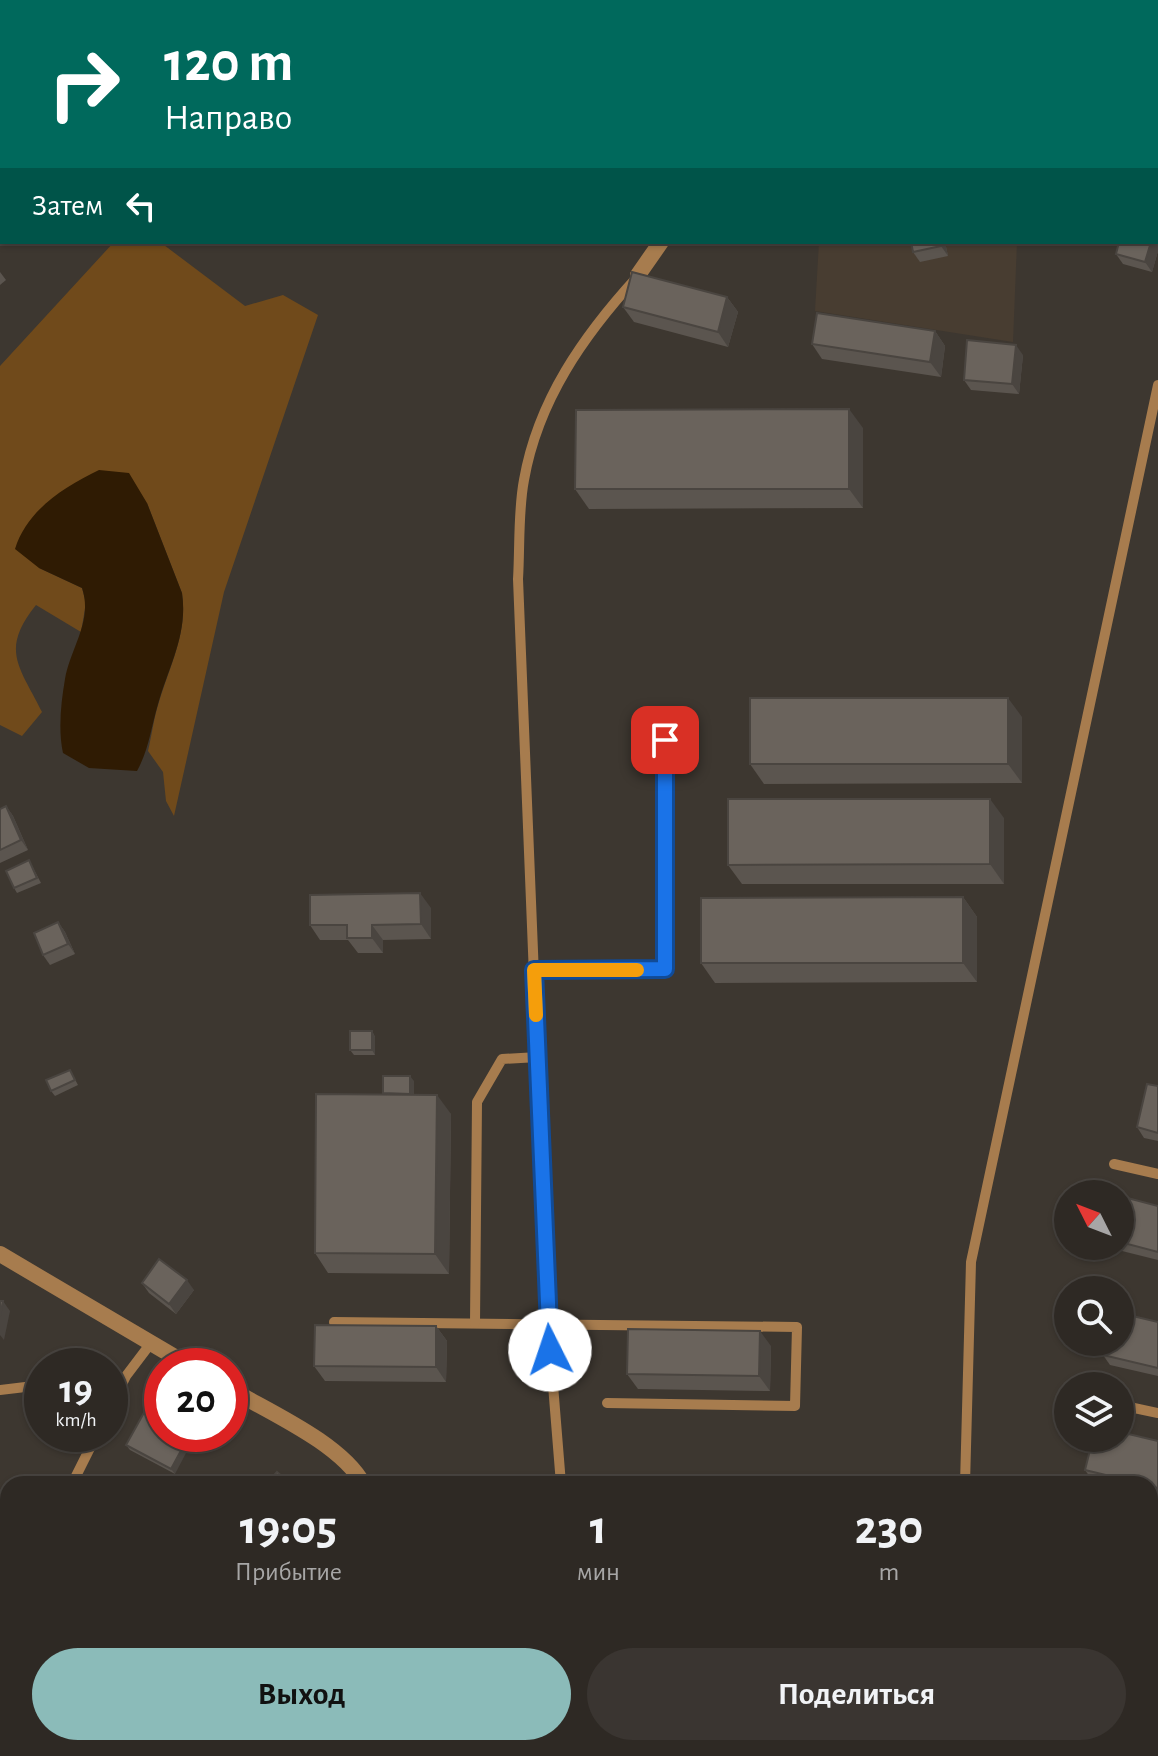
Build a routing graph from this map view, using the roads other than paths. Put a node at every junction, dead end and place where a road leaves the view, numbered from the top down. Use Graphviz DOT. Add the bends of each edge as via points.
graph roads {
  1 [pos="660,244"];
  2 [pos="638,275"];
  3 [pos="1158,385"];
  4 [pos="665,740"];
  5 [pos="534,970"];
  6 [pos="538,1057"];
  7 [pos="1114,1164"];
  8 [pos="1158,1174"];
  9 [pos="0,1254"];
  10 [pos="334,1322"];
  11 [pos="475,1323"];
  12 [pos="548,1323"];
  13 [pos="151,1343"];
  14 [pos="159,1348"];
  15 [pos="128,1373"];
  16 [pos="24,1387"];
  17 [pos="0,1390"];
  18 [pos="248,1400"];
  19 [pos="607,1403"];
  20 [pos="1134,1408"];
  21 [pos="1158,1413"];
  22 [pos="88,1452"];
  23 [pos="76,1476"];
  24 [pos="357,1476"];
  25 [pos="560,1476"];
  26 [pos="965,1476"];
  1 -- 2 [label="street"];
  2 -- 5 [label="lane" via="598,320 555,386 523,482 518,579"];
  3 -- 26 [label="lane" via="971,1262"];
  4 -- 5 [label="lane" via="665,969"];
  5 -- 6 [label="lane"];
  6 -- 11 [label="lane" via="502,1059 477,1102"];
  6 -- 12 [label="lane"];
  7 -- 8 [label="lane"];
  9 -- 13 [label="street"];
  10 -- 11 [label="lane"];
  11 -- 12 [label="lane"];
  12 -- 19 [label="lane" via="797,1327 795,1406"];
  12 -- 25 [label="lane"];
  13 -- 14 [label="street"];
  13 -- 15 [label="lane"];
  16 -- 17 [label="lane"];
  18 -- 24 [label="street" via="324,1445"];
  20 -- 21 [label="lane"];
  22 -- 23 [label="lane"];
}
